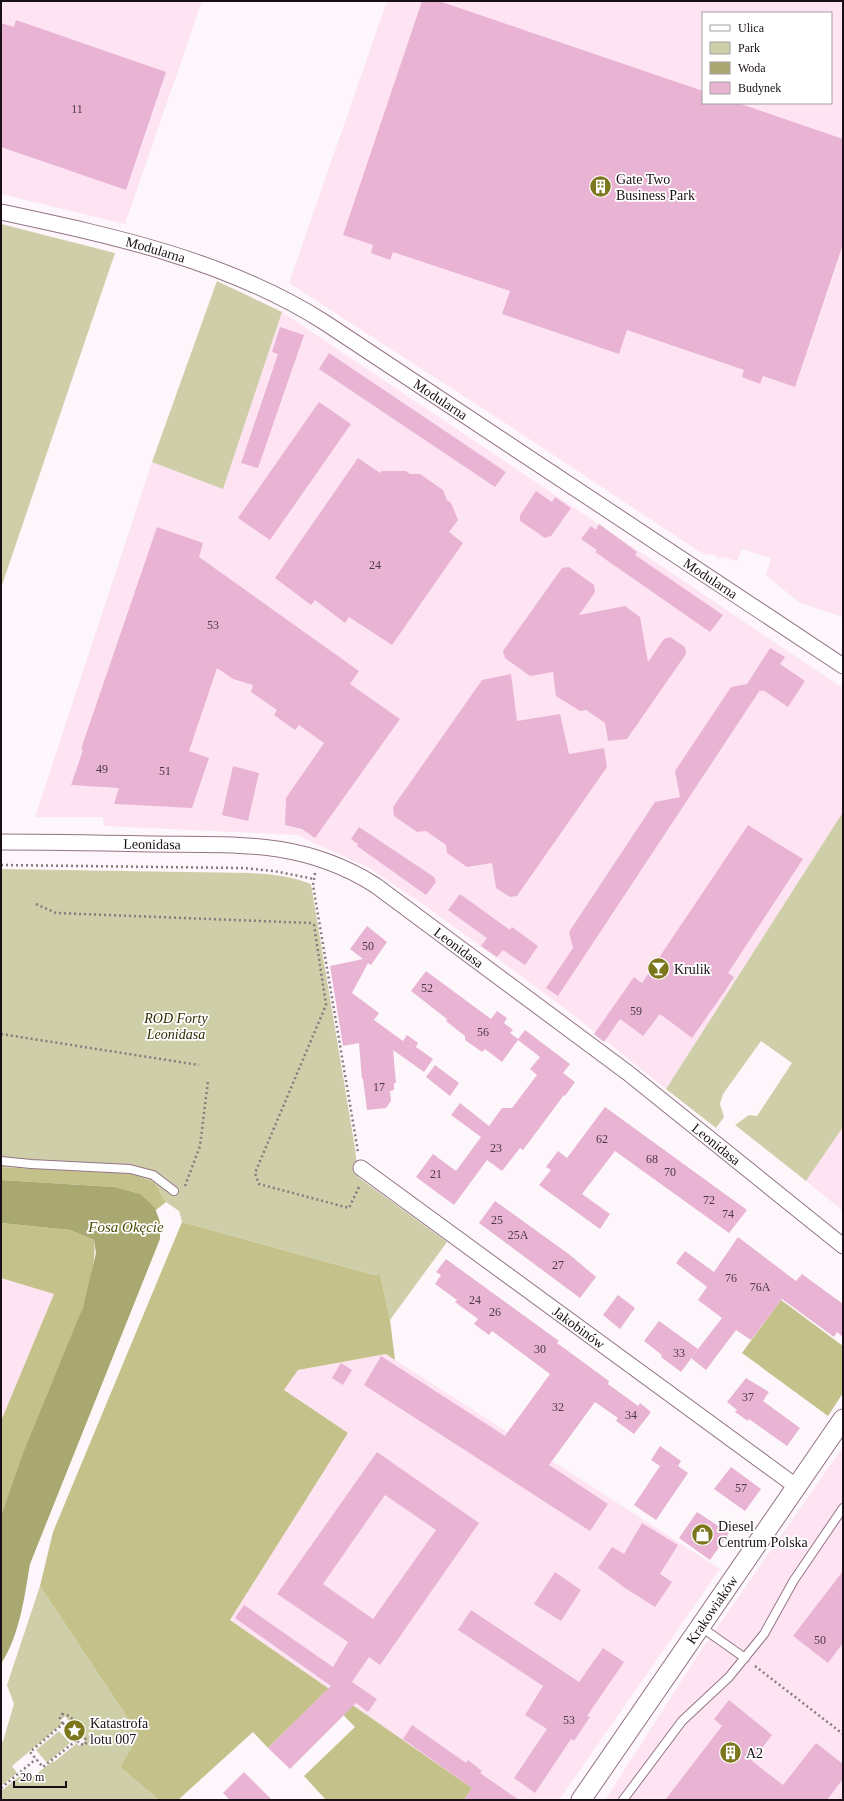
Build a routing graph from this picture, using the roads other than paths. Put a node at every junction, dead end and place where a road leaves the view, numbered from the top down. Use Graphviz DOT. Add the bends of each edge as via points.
graph roads {
  1 [pos="1,212"];
  2 [pos="843,666"];
  3 [pos="1,842"];
  4 [pos="1,1161"];
  5 [pos="362,1174"];
  6 [pos="171,1188"];
  7 [pos="843,1246"];
  8 [pos="843,1420"];
  9 [pos="797,1486"];
  10 [pos="843,1508"];
  11 [pos="701,1627"];
  12 [pos="745,1658"];
  13 [pos="581,1800"];
  14 [pos="623,1800"];
  1 -- 2 [label="street, Modularna" via="139,244 244,279 278,295 324,322"];
  3 -- 7 [label="street, Leonidasa" via="256,846 294,851 347,869 375,885 628,1073"];
  4 -- 6 [label="lane" via="130,1168 153,1175"];
  5 -- 9 [label="street, Jakobinów"];
  8 -- 9 [label="street, Krakowiaków"];
  9 -- 11 [label="street, Krakowiaków"];
  10 -- 12 [label="lane" via="794,1580 764,1634"];
  11 -- 12 [label="lane"];
  11 -- 13 [label="street, Krakowiaków"];
  12 -- 14 [label="lane" via="729,1677 682,1721"];
}
